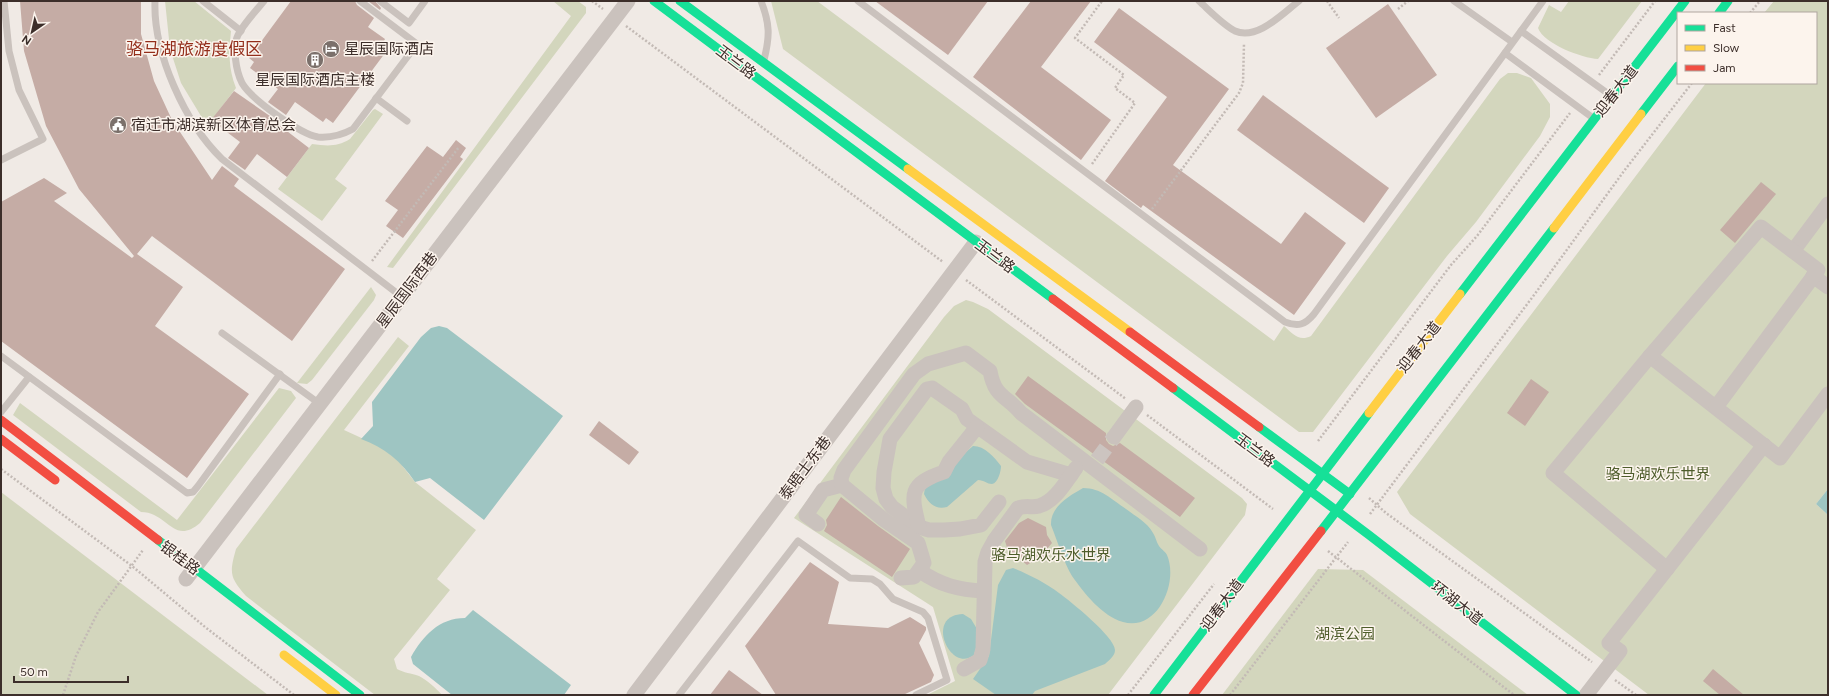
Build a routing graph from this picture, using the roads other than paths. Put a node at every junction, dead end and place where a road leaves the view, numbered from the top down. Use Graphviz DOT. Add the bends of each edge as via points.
graph roads {
  1 [pos="4,1"];
  2 [pos="155,1"];
  3 [pos="203,1"];
  4 [pos="264,1"];
  5 [pos="360,1"];
  6 [pos="380,1"];
  7 [pos="425,1"];
  8 [pos="628,1"];
  9 [pos="670,1"];
  10 [pos="680,1"];
  11 [pos="761,1"];
  12 [pos="858,1"];
  13 [pos="1199,1"];
  14 [pos="1299,1"];
  15 [pos="1454,1"];
  16 [pos="1543,1"];
  17 [pos="1685,1"];
  18 [pos="1728,1"];
  19 [pos="658,4"];
  20 [pos="1720,12"];
  21 [pos="241,31"];
  22 [pos="1521,32"];
  23 [pos="1512,42"];
  24 [pos="1505,53"];
  25 [pos="1677,67"];
  26 [pos="761,71"];
  27 [pos="1612,96"];
  28 [pos="376,98"];
  29 [pos="1595,119"];
  30 [pos="408,121"];
  31 [pos="1,160"];
  32 [pos="1828,204"];
  33 [pos="976,242"];
  34 [pos="1793,251"];
  35 [pos="1813,276"];
  36 [pos="1828,287"];
  37 [pos="402,297"];
  38 [pos="222,332"];
  39 [pos="1,356"];
  40 [pos="1650,356"];
  41 [pos="280,374"];
  42 [pos="29,377"];
  43 [pos="1828,394"];
  44 [pos="320,404"];
  45 [pos="1136,407"];
  46 [pos="1716,407"];
  47 [pos="1,412"];
  48 [pos="1,420"];
  49 [pos="977,427"];
  50 [pos="1114,437"];
  51 [pos="1,439"];
  52 [pos="1764,445"];
  53 [pos="1090,462"];
  54 [pos="1323,473"];
  55 [pos="1071,474"];
  56 [pos="842,485"];
  57 [pos="63,486"];
  58 [pos="1353,490"];
  59 [pos="1309,491"];
  60 [pos="999,502"];
  61 [pos="1337,511"];
  62 [pos="818,524"];
  63 [pos="919,527"];
  64 [pos="1200,549"];
  65 [pos="1667,569"];
  66 [pos="920,571"];
  67 [pos="188,577"];
  68 [pos="901,578"];
  69 [pos="984,591"];
  70 [pos="274,647"];
  71 [pos="964,669"];
  72 [pos="336,695"];
  73 [pos="360,695"];
  74 [pos="634,695"];
  75 [pos="679,695"];
  76 [pos="916,695"];
  77 [pos="1154,695"];
  78 [pos="1193,695"];
  79 [pos="1576,695"];
  80 [pos="1586,695"];
  1 -- 31 [label="lane" via="9,51 19,90 43,139"];
  2 -- 37 [label="lane" via="158,35 174,86 188,115 211,149"];
  3 -- 21 [label="lane"];
  4 -- 21 [label="lane"];
  5 -- 28 [label="lane" via="417,44"];
  6 -- 7 [label="lane" via="409,23"];
  8 -- 37 [label="street, 星辰国际西巷"];
  9 -- 19 [label="lane"];
  10 -- 26 [label="street, 玉兰路"];
  11 -- 26 [label="lane" via="769,38"];
  12 -- 24 [label="lane" via="1285,322 1299,325 1314,314"];
  13 -- 14 [label="lane" via="1227,26 1244,33 1260,30"];
  15 -- 23 [label="lane"];
  16 -- 22 [label="lane"];
  17 -- 27 [label="street, 迎春大道"];
  18 -- 20 [label="street"];
  19 -- 26 [label="street, 玉兰路"];
  21 -- 28 [label="lane" via="236,48 238,71 243,84 253,96 294,128 318,137 340,136 353,129"];
  22 -- 23 [label="lane"];
  22 -- 27 [label="lane"];
  23 -- 24 [label="lane"];
  24 -- 29 [label="lane"];
  25 -- 58 [label="street"];
  26 -- 33 [label="street, 玉兰路"];
  26 -- 54 [label="street, 玉兰路"];
  27 -- 29 [label="street, 迎春大道"];
  28 -- 30 [label="lane"];
  29 -- 54 [label="street, 迎春大道"];
  32 -- 34 [label="street"];
  33 -- 59 [label="street, 玉兰路"];
  33 -- 74 [label="street, 泰晤士东巷"];
  34 -- 35 [label="street" via="1818,270"];
  34 -- 40 [label="street" via="1761,227"];
  35 -- 36 [label="street"];
  35 -- 46 [label="street"];
  37 -- 44 [label="street, 星辰国际西巷"];
  38 -- 41 [label="lane"];
  39 -- 42 [label="lane"];
  40 -- 46 [label="street"];
  40 -- 65 [label="street" via="1553,473"];
  41 -- 42 [label="lane" via="198,486 193,492 187,493"];
  41 -- 44 [label="lane"];
  42 -- 47 [label="lane"];
  43 -- 52 [label="street" via="1780,458"];
  44 -- 67 [label="street, 星辰国际西巷"];
  45 -- 50 [label="street"];
  46 -- 52 [label="street"];
  48 -- 67 [label="street, 银桂路"];
  49 -- 55 [label="street" via="1027,462"];
  49 -- 63 [label="street" via="944,472 925,479 915,491 913,502"];
  49 -- 63 [label="street" via="967,419 962,409 932,388 922,393 890,439 884,472 883,488 886,499 892,507"];
  51 -- 57 [label="street"];
  52 -- 65 [label="street"];
  53 -- 55 [label="street"];
  53 -- 56 [label="street" via="1004,398 992,384 990,371 966,353 928,364 914,374 844,470"];
  53 -- 64 [label="street" via="1098,474"];
  54 -- 58 [label="street, 玉兰路"];
  54 -- 59 [label="street, 迎春大道"];
  55 -- 69 [label="street" via="1050,500 1037,507 1026,505 1018,508 1008,520 988,552"];
  56 -- 62 [label="street" via="823,490 806,515"];
  56 -- 66 [label="street" via="883,519 918,542 924,563"];
  58 -- 61 [label="street"];
  59 -- 61 [label="street, 玉兰路"];
  59 -- 77 [label="street, 迎春大道"];
  60 -- 63 [label="street" via="981,525 929,530"];
  61 -- 78 [label="street"];
  61 -- 79 [label="street, 环湖大道"];
  65 -- 80 [label="street" via="1609,642 1620,651"];
  66 -- 68 [label="street" via="914,577"];
  66 -- 69 [label="street" via="955,588"];
  67 -- 73 [label="street, 银桂路"];
  69 -- 71 [label="street" via="982,655 980,660"];
  70 -- 72 [label="street"];
  75 -- 76 [label="lane" via="798,542 850,578 872,579 893,599 923,612 928,618 947,680"];
}
